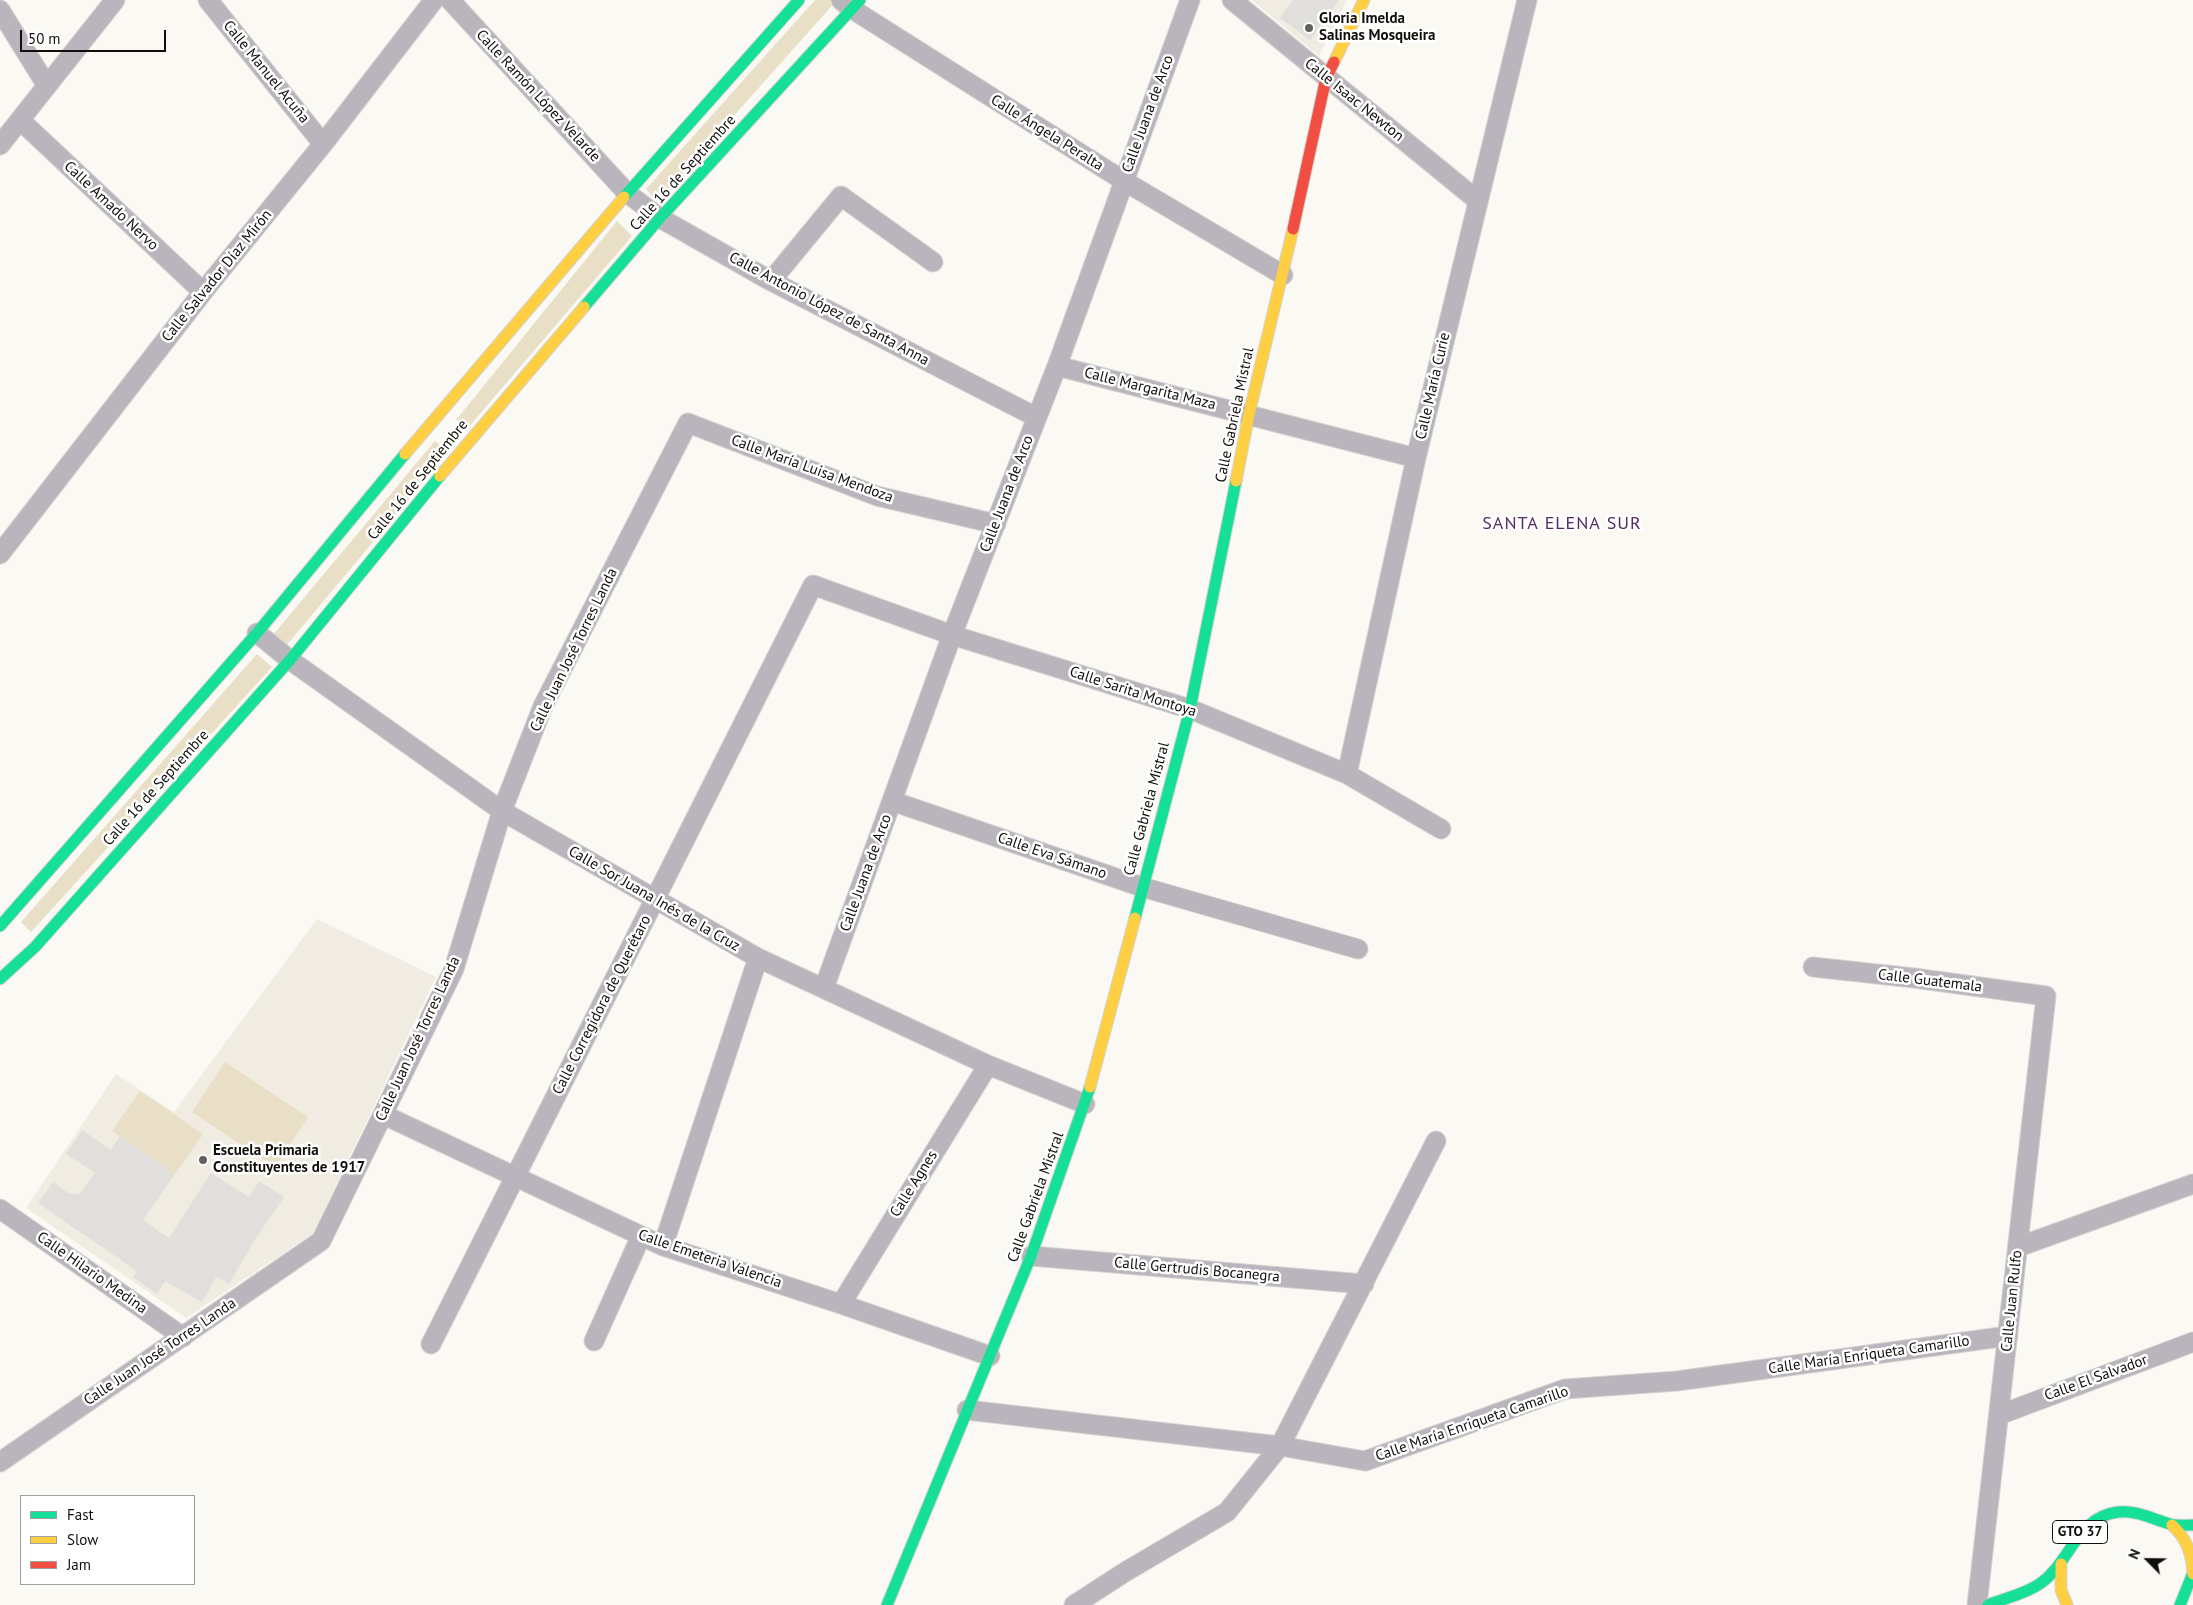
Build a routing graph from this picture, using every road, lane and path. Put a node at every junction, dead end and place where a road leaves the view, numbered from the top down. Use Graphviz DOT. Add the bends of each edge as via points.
graph roads {
  1 [pos="115,0"];
  2 [pos="208,0"];
  3 [pos="434,0"];
  4 [pos="450,0"];
  5 [pos="799,0"];
  6 [pos="1190,0"];
  7 [pos="1232,0"];
  8 [pos="1364,0"];
  9 [pos="1526,0"];
  10 [pos="851,3"];
  11 [pos="0,10"];
  12 [pos="1326,78"];
  13 [pos="47,86"];
  14 [pos="20,120"];
  15 [pos="323,144"];
  16 [pos="0,145"];
  17 [pos="1124,181"];
  18 [pos="627,193"];
  19 [pos="1477,200"];
  20 [pos="660,218"];
  21 [pos="933,262"];
  22 [pos="1283,274"];
  23 [pos="771,281"];
  24 [pos="203,292"];
  25 [pos="1057,366"];
  26 [pos="439,414"];
  27 [pos="1249,414"];
  28 [pos="1036,417"];
  29 [pos="688,423"];
  30 [pos="451,424"];
  31 [pos="1416,458"];
  32 [pos="996,524"];
  33 [pos="0,554"];
  34 [pos="813,585"];
  35 [pos="257,632"];
  36 [pos="952,635"];
  37 [pos="290,660"];
  38 [pos="1190,709"];
  39 [pos="1347,774"];
  40 [pos="892,801"];
  41 [pos="502,811"];
  42 [pos="1441,829"];
  43 [pos="1142,887"];
  44 [pos="655,900"];
  45 [pos="5,926"];
  46 [pos="1358,949"];
  47 [pos="758,958"];
  48 [pos="1813,967"];
  49 [pos="0,979"];
  50 [pos="824,988"];
  51 [pos="2046,996"];
  52 [pos="988,1065"];
  53 [pos="1085,1104"];
  54 [pos="384,1115"];
  55 [pos="1436,1141"];
  56 [pos="515,1178"];
  57 [pos="2193,1184"];
  58 [pos="0,1209"];
  59 [pos="641,1236"];
  60 [pos="663,1246"];
  61 [pos="2018,1247"];
  62 [pos="1031,1256"];
  63 [pos="1364,1284"];
  64 [pos="840,1304"];
  65 [pos="183,1336"];
  66 [pos="2008,1336"];
  67 [pos="594,1341"];
  68 [pos="2193,1342"];
  69 [pos="431,1344"];
  70 [pos="990,1356"];
  71 [pos="967,1410"];
  72 [pos="1999,1414"];
  73 [pos="1280,1446"];
  74 [pos="0,1462"];
  75 [pos="2172,1525"];
  76 [pos="2193,1525"];
  77 [pos="2061,1564"];
  78 [pos="2193,1574"];
  79 [pos="887,1605"];
  80 [pos="1074,1605"];
  81 [pos="1977,1605"];
  82 [pos="1988,1605"];
  83 [pos="2067,1605"];
  84 [pos="2180,1605"];
  1 -- 13 [label="street"];
  2 -- 15 [label="street, Calle Manuel Acuña"];
  3 -- 15 [label="street, Calle Salvador Díaz Mirón"];
  4 -- 18 [label="street, Calle Ramón López Velarde"];
  5 -- 18 [label="street, Calle 16 de Septiembre"];
  6 -- 17 [label="street, Calle Juana de Arco"];
  7 -- 12 [label="street, Calle Isaac Newton"];
  8 -- 12 [label="street, Calle Gabriela Mistral"];
  9 -- 19 [label="street, Calle María Curie"];
  10 -- 17 [label="street, Calle Ángela Peralta"];
  10 -- 20 [label="street, Calle 16 de Septiembre"];
  11 -- 13 [label="street"];
  12 -- 19 [label="street, Calle Isaac Newton"];
  12 -- 22 [label="street, Calle Gabriela Mistral"];
  13 -- 14 [label="street"];
  14 -- 16 [label="street"];
  14 -- 24 [label="street, Calle Amado Nervo"];
  15 -- 24 [label="street, Calle Salvador Díaz Mirón"];
  17 -- 22 [label="street, Calle Ángela Peralta"];
  17 -- 25 [label="street, Calle Juana de Arco"];
  18 -- 20 [label="street, Calle Antonio López de Santa Anna"];
  18 -- 26 [label="street, Calle 16 de Septiembre"];
  19 -- 31 [label="street, Calle María Curie"];
  20 -- 23 [label="street, Calle Antonio López de Santa Anna"];
  20 -- 37 [label="street, Calle 16 de Septiembre" via="466,438"];
  21 -- 23 [label="street" via="841,196"];
  22 -- 27 [label="street, Calle Gabriela Mistral"];
  23 -- 28 [label="street, Calle Antonio López de Santa Anna"];
  24 -- 33 [label="street, Calle Salvador Díaz Mirón"];
  25 -- 27 [label="street, Calle Margarita Maza"];
  25 -- 28 [label="street, Calle Juana de Arco"];
  26 -- 30 [label="street"];
  26 -- 35 [label="street, Calle 16 de Septiembre"];
  27 -- 31 [label="street, Calle Margarita Maza"];
  27 -- 38 [label="street, Calle Gabriela Mistral"];
  28 -- 32 [label="street, Calle Juana de Arco"];
  29 -- 32 [label="street, Calle María Luisa Mendoza" via="877,496"];
  29 -- 41 [label="street, Calle Juan José Torres Landa" via="543,706"];
  31 -- 39 [label="street, Calle María Curie"];
  32 -- 36 [label="street, Calle Juana de Arco"];
  34 -- 36 [label="street, Calle Sarita Montoya"];
  34 -- 44 [label="street, Calle Corregidora de Querétaro"];
  35 -- 37 [label="street, Calle Sor Juana Inés de la Cruz"];
  35 -- 45 [label="street, Calle 16 de Septiembre"];
  36 -- 38 [label="street, Calle Sarita Montoya"];
  36 -- 40 [label="street, Calle Juana de Arco"];
  37 -- 41 [label="street, Calle Sor Juana Inés de la Cruz"];
  37 -- 49 [label="street, Calle 16 de Septiembre"];
  38 -- 39 [label="street, Calle Sarita Montoya"];
  38 -- 43 [label="street, Calle Gabriela Mistral"];
  39 -- 42 [label="street, Calle Sarita Montoya"];
  40 -- 43 [label="street, Calle Eva Sámano"];
  40 -- 50 [label="street, Calle Juana de Arco"];
  41 -- 44 [label="street, Calle Sor Juana Inés de la Cruz"];
  41 -- 54 [label="street, Calle Juan José Torres Landa" via="454,969"];
  43 -- 46 [label="street, Calle Eva Sámano"];
  43 -- 53 [label="street, Calle Gabriela Mistral"];
  44 -- 47 [label="street, Calle Sor Juana Inés de la Cruz"];
  44 -- 56 [label="street, Calle Corregidora de Querétaro"];
  47 -- 50 [label="street, Calle Sor Juana Inés de la Cruz"];
  47 -- 60 [label="street"];
  48 -- 51 [label="street, Calle Guatemala"];
  50 -- 52 [label="street, Calle Sor Juana Inés de la Cruz"];
  51 -- 61 [label="street, Calle Juan Rulfo"];
  52 -- 53 [label="street, Calle Sor Juana Inés de la Cruz"];
  52 -- 64 [label="street, Calle Agnes"];
  53 -- 62 [label="street, Calle Gabriela Mistral"];
  54 -- 56 [label="street, Calle Emeteria Valencia"];
  54 -- 65 [label="street, Calle Juan José Torres Landa" via="321,1241"];
  55 -- 63 [label="street"];
  56 -- 59 [label="street, Calle Emeteria Valencia"];
  56 -- 69 [label="street, Calle Corregidora de Querétaro"];
  57 -- 61 [label="street"];
  58 -- 65 [label="street, Calle Hilario Medina"];
  59 -- 60 [label="street, Calle Emeteria Valencia"];
  59 -- 67 [label="street"];
  60 -- 64 [label="street, Calle Emeteria Valencia"];
  61 -- 66 [label="street, Calle Juan Rulfo"];
  62 -- 63 [label="street, Calle Gertrudis Bocanegra"];
  62 -- 70 [label="street, Calle Gabriela Mistral"];
  63 -- 73 [label="street"];
  64 -- 70 [label="street, Calle Emeteria Valencia"];
  65 -- 74 [label="street, Calle Juan José Torres Landa"];
  66 -- 72 [label="street, Calle Juan Rulfo"];
  66 -- 73 [label="street, Calle María Enriqueta Camarillo" via="1677,1381 1565,1389 1365,1461"];
  68 -- 72 [label="street, Calle El Salvador"];
  70 -- 71 [label="street, Calle Gabriela Mistral"];
  71 -- 73 [label="street, Calle María Enriqueta Camarillo"];
  71 -- 79 [label="street, Calle Gabriela Mistral"];
  72 -- 81 [label="street, Calle Juan Rulfo"];
  73 -- 80 [label="street" via="1227,1512"];
  75 -- 76 [label="street, GTO 37"];
  75 -- 77 [label="street, GTO 37" via="2133,1511 2114,1512 2095,1519 2080,1531"];
  75 -- 78 [label="street" via="2183,1535 2192,1555"];
  77 -- 82 [label="street, GTO 37" via="2041,1583"];
  77 -- 83 [label="street" via="2059,1583"];
  78 -- 84 [label="street"];
}
